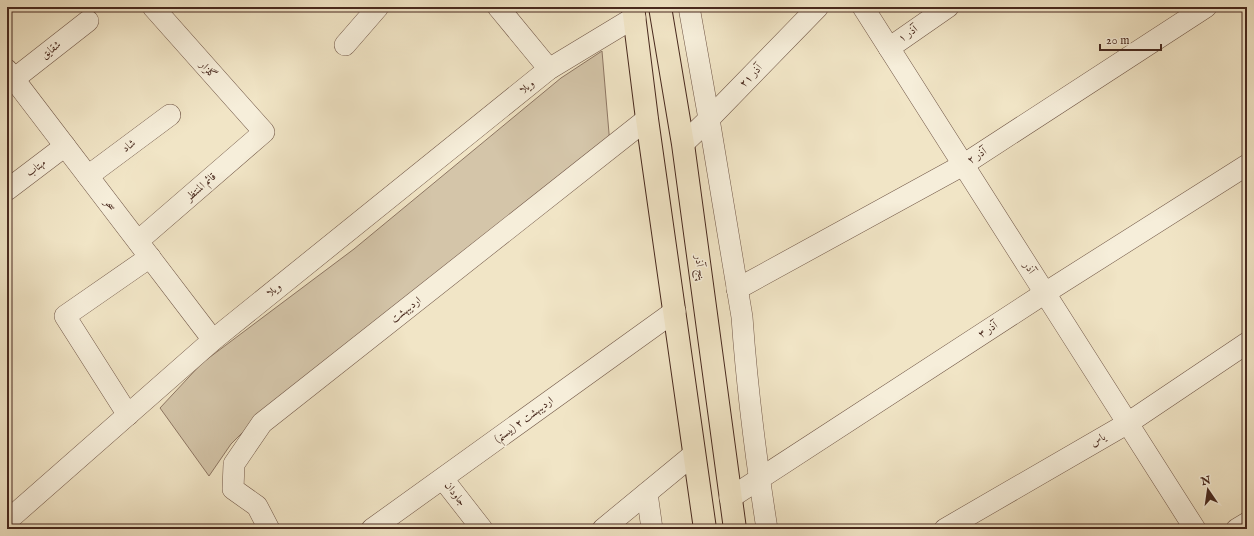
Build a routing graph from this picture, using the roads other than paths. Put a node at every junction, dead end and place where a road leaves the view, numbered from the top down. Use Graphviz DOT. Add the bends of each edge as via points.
graph roads {
  1 [pos="153,7"];
  2 [pos="378,7"];
  3 [pos="498,7"];
  4 [pos="660,7"];
  5 [pos="689,7"];
  6 [pos="818,7"];
  7 [pos="862,7"];
  8 [pos="948,7"];
  9 [pos="1206,7"];
  10 [pos="634,12"];
  11 [pos="88,21"];
  12 [pos="345,45"];
  13 [pos="889,48"];
  14 [pos="549,68"];
  15 [pos="10,75"];
  16 [pos="170,115"];
  17 [pos="647,119"];
  18 [pos="710,119"];
  19 [pos="264,132"];
  20 [pos="683,144"];
  21 [pos="65,146"];
  22 [pos="963,165"];
  23 [pos="1247,165"];
  24 [pos="88,176"];
  25 [pos="7,190"];
  26 [pos="138,241"];
  27 [pos="150,257"];
  28 [pos="737,289"];
  29 [pos="1044,293"];
  30 [pos="675,311"];
  31 [pos="213,340"];
  32 [pos="1247,343"];
  33 [pos="128,415"];
  34 [pos="1128,423"];
  35 [pos="694,454"];
  36 [pos="443,479"];
  37 [pos="759,479"];
  38 [pos="647,493"];
  39 [pos="730,498"];
  40 [pos="7,521"];
  41 [pos="1247,523"];
  42 [pos="266,528"];
  43 [pos="372,529"];
  44 [pos="482,529"];
  45 [pos="603,529"];
  46 [pos="652,529"];
  47 [pos="704,529"];
  48 [pos="735,529"];
  49 [pos="767,529"];
  50 [pos="945,529"];
  51 [pos="1195,529"];
  52 [pos="1237,529"];
  1 -- 19 [label="street, گلزار"];
  2 -- 12 [label="street"];
  3 -- 14 [label="street"];
  4 -- 20 [label="main road, پنج آذر"];
  5 -- 18 [label="street"];
  6 -- 18 [label="street, آذر ۲۱"];
  7 -- 13 [label="street, آذر"];
  8 -- 13 [label="street, آذر ۱"];
  9 -- 22 [label="street, آذر ۲"];
  10 -- 14 [label="street, ویلا"];
  10 -- 17 [label="main road"];
  11 -- 15 [label="street, شقایق"];
  13 -- 22 [label="street, آذر"];
  14 -- 31 [label="street, ویلا"];
  15 -- 21 [label="street, سحر"];
  16 -- 24 [label="street, شاد"];
  17 -- 30 [label="main road"];
  17 -- 42 [label="street, اردیبهشت" via="262,423 234,464 233,490 257,506"];
  18 -- 20 [label="street, آذر ۲۱"];
  18 -- 28 [label="street"];
  19 -- 26 [label="street, قائم المنتظر"];
  20 -- 39 [label="main road, پنج آذر"];
  21 -- 24 [label="street, سحر"];
  21 -- 25 [label="street, مهتاب"];
  22 -- 28 [label="street, آذر ۲"];
  22 -- 29 [label="street, آذر"];
  23 -- 29 [label="street, آذر ۳"];
  24 -- 26 [label="street, سحر"];
  26 -- 27 [label="street, سحر"];
  27 -- 31 [label="street, سحر"];
  27 -- 33 [label="street" via="66,316"];
  28 -- 37 [label="street"];
  29 -- 34 [label="street, آذر"];
  29 -- 37 [label="street, آذر ۳"];
  30 -- 35 [label="main road"];
  30 -- 36 [label="street, اردیبهشت ۲ (بیستم)"];
  31 -- 33 [label="street, ویلا"];
  32 -- 34 [label="street, یاس"];
  33 -- 40 [label="street, ویلا"];
  34 -- 50 [label="street, یاس"];
  34 -- 51 [label="street, آذر"];
  35 -- 38 [label="street"];
  35 -- 47 [label="main road"];
  36 -- 43 [label="street, اردیبهشت ۲ (بیستم)"];
  36 -- 44 [label="street, جاودان"];
  37 -- 39 [label="street, آذر ۳"];
  37 -- 49 [label="street"];
  38 -- 45 [label="street"];
  38 -- 46 [label="street"];
  39 -- 48 [label="main road, پنج آذر"];
  41 -- 52 [label="street"];
}
